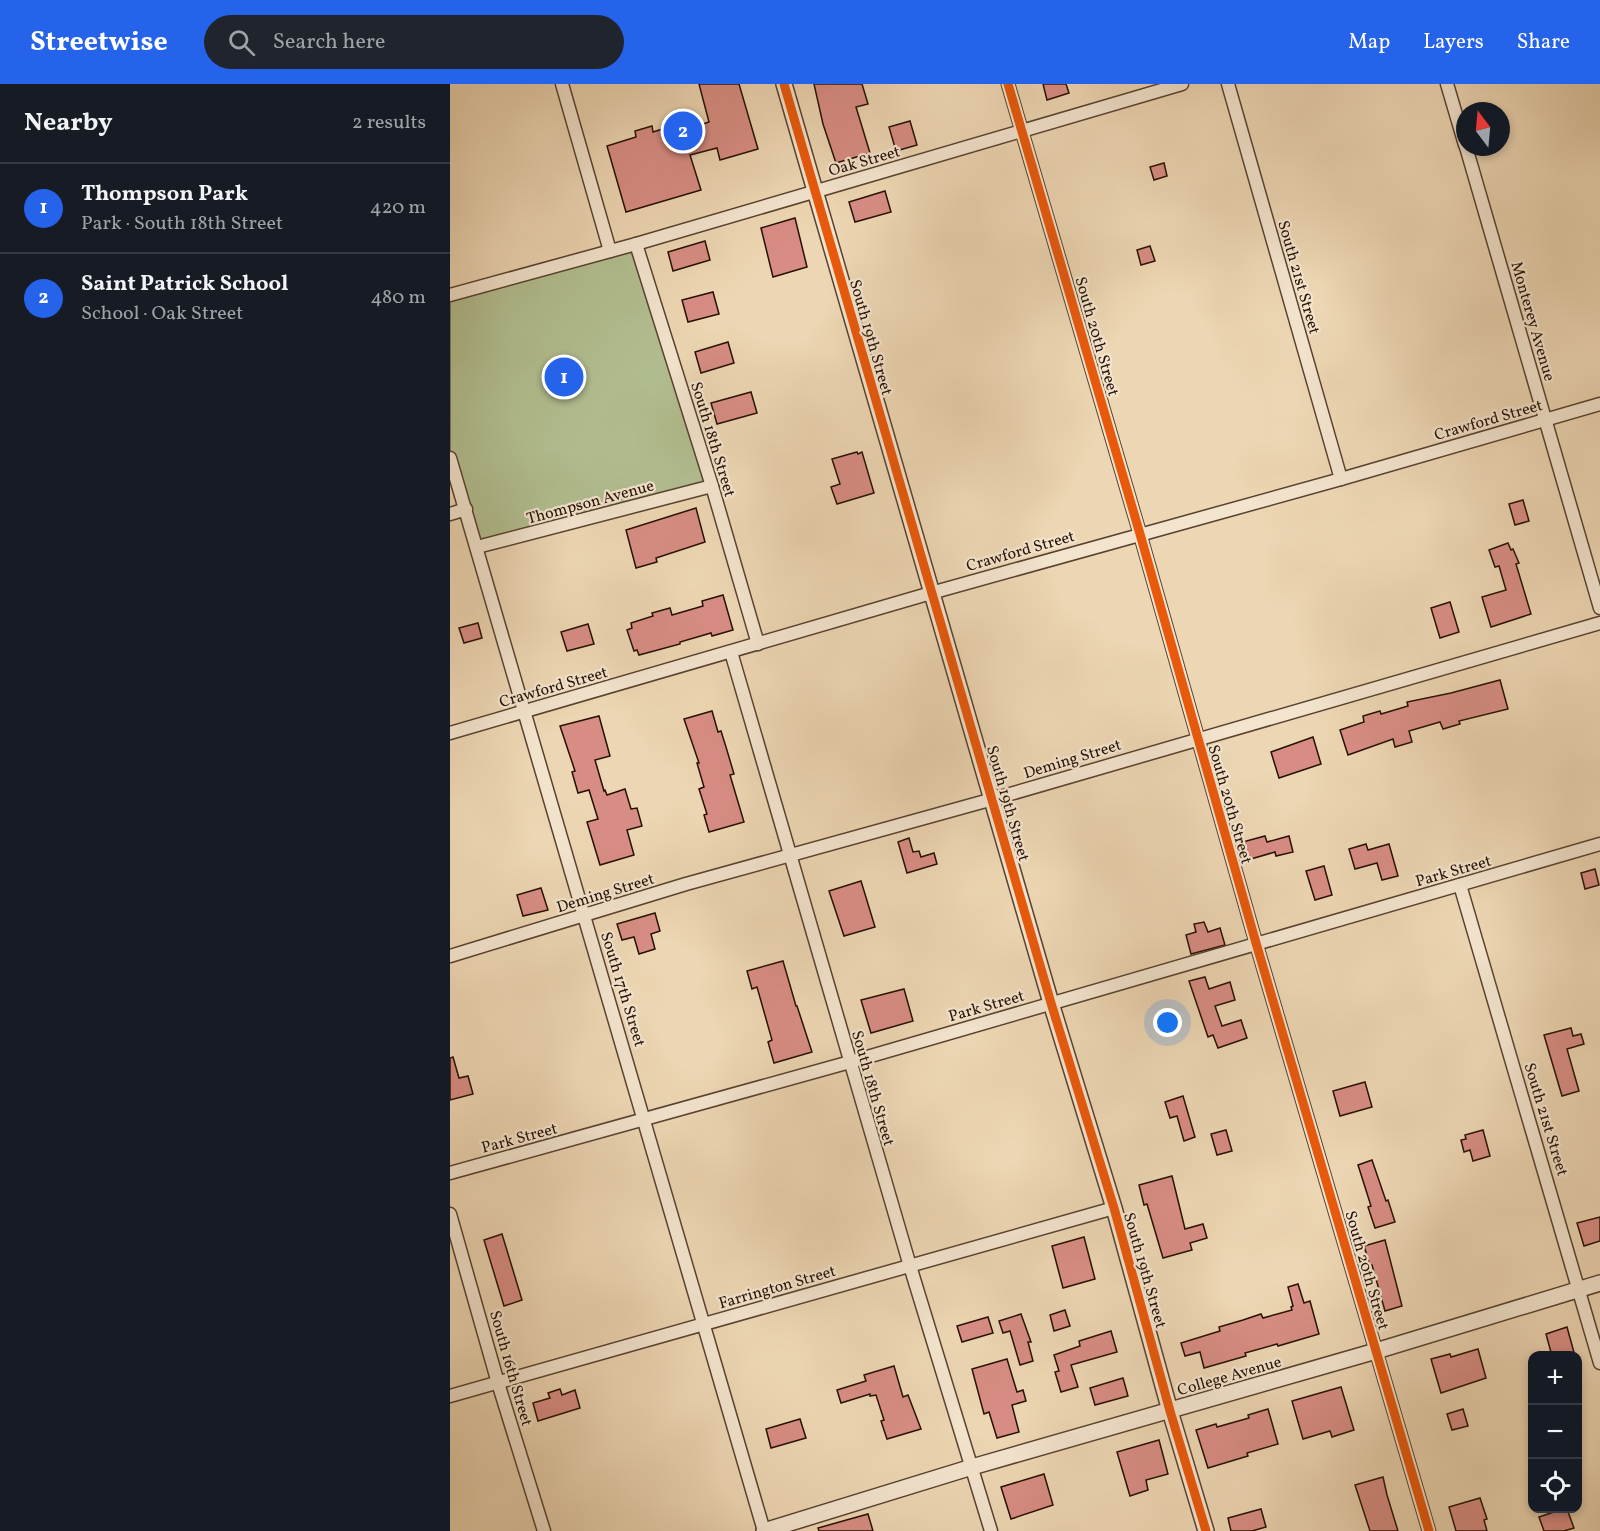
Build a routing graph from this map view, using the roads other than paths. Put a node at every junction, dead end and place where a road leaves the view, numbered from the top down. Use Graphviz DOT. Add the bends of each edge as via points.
graph roads {
  1 [pos="562,84"];
  2 [pos="784,84"];
  3 [pos="1008,84"];
  4 [pos="1182,84"];
  5 [pos="1228,84"];
  6 [pos="1447,84"];
  7 [pos="1456,115"];
  8 [pos="1022,130"];
  9 [pos="1468,156"];
  10 [pos="814,190"];
  11 [pos="636,244"];
  12 [pos="609,251"];
  13 [pos="450,296"];
  14 [pos="1600,404"];
  15 [pos="1545,420"];
  16 [pos="450,458"];
  17 [pos="1341,479"];
  18 [pos="712,486"];
  19 [pos="466,509"];
  20 [pos="450,514"];
  21 [pos="1140,534"];
  22 [pos="477,547"];
  23 [pos="931,592"];
  24 [pos="1600,608"];
  25 [pos="1600,623"];
  26 [pos="758,644"];
  27 [pos="731,652"];
  28 [pos="523,711"];
  29 [pos="450,733"];
  30 [pos="1197,738"];
  31 [pos="993,799"];
  32 [pos="1600,844"];
  33 [pos="789,856"];
  34 [pos="1460,885"];
  35 [pos="584,915"];
  36 [pos="1256,943"];
  37 [pos="450,956"];
  38 [pos="1051,1003"];
  39 [pos="849,1062"];
  40 [pos="645,1120"];
  41 [pos="450,1173"];
  42 [pos="1114,1208"];
  43 [pos="450,1214"];
  44 [pos="910,1266"];
  45 [pos="1600,1283"];
  46 [pos="1579,1290"];
  47 [pos="703,1325"];
  48 [pos="1376,1351"];
  49 [pos="1600,1363"];
  50 [pos="498,1383"];
  51 [pos="450,1396"];
  52 [pos="1170,1411"];
  53 [pos="972,1467"];
  54 [pos="544,1531"];
  55 [pos="764,1531"];
  56 [pos="991,1531"];
  57 [pos="1206,1531"];
  58 [pos="1429,1531"];
  1 -- 12 [label="street"];
  2 -- 10 [label="street, South 19th Street"];
  3 -- 8 [label="street, South 20th Street"];
  4 -- 8 [label="street, Oak Street"];
  5 -- 17 [label="street, South 21st Street"];
  6 -- 7 [label="street, Monterey Avenue"];
  8 -- 10 [label="street, Oak Street"];
  8 -- 21 [label="street, South 20th Street"];
  9 -- 15 [label="street, Monterey Avenue"];
  10 -- 11 [label="street, Oak Street"];
  10 -- 23 [label="street, South 19th Street"];
  11 -- 12 [label="street, Oak Street"];
  11 -- 18 [label="street, South 18th Street"];
  12 -- 13 [label="street, Oak Street"];
  14 -- 15 [label="street, Crawford Street"];
  15 -- 17 [label="street, Crawford Street"];
  15 -- 24 [label="street, Monterey Avenue"];
  16 -- 19 [label="street, South 17th Street"];
  17 -- 21 [label="street, Crawford Street"];
  18 -- 22 [label="street, Thompson Avenue"];
  18 -- 26 [label="street, South 18th Street"];
  19 -- 20 [label="street"];
  19 -- 22 [label="street, South 17th Street"];
  21 -- 23 [label="street, Crawford Street"];
  21 -- 30 [label="street, South 20th Street"];
  22 -- 28 [label="street, South 17th Street"];
  23 -- 26 [label="street, Crawford Street"];
  23 -- 31 [label="street, South 19th Street"];
  25 -- 30 [label="street, Deming Street"];
  26 -- 27 [label="street, Crawford Street"];
  27 -- 28 [label="street, Crawford Street"];
  27 -- 33 [label="street, South 18th Street"];
  28 -- 29 [label="street, Crawford Street"];
  28 -- 35 [label="street, South 17th Street"];
  30 -- 31 [label="street, Deming Street"];
  30 -- 36 [label="street, South 20th Street"];
  31 -- 33 [label="street, Deming Street"];
  31 -- 38 [label="street, South 19th Street"];
  32 -- 34 [label="street, Park Street"];
  33 -- 35 [label="street, Deming Street"];
  33 -- 39 [label="street, South 18th Street"];
  34 -- 36 [label="street, Park Street"];
  34 -- 46 [label="street, South 21st Street"];
  35 -- 37 [label="street, Deming Street"];
  35 -- 40 [label="street, South 17th Street"];
  36 -- 38 [label="street, Park Street"];
  36 -- 48 [label="street, South 20th Street"];
  38 -- 39 [label="street, Park Street"];
  38 -- 42 [label="street, South 19th Street"];
  39 -- 40 [label="street, Park Street"];
  39 -- 44 [label="street, South 18th Street"];
  40 -- 41 [label="street, Park Street"];
  40 -- 47 [label="street, South 17th Street"];
  42 -- 44 [label="street, Farrington Street"];
  42 -- 52 [label="street, South 19th Street"];
  43 -- 50 [label="street, South 16th Street"];
  44 -- 47 [label="street, Farrington Street"];
  44 -- 53 [label="street, South 18th Street"];
  45 -- 46 [label="street, College Avenue"];
  46 -- 48 [label="street, College Avenue"];
  46 -- 49 [label="street, South 21st Street"];
  47 -- 50 [label="street, Farrington Street"];
  47 -- 55 [label="street, South 17th Street"];
  48 -- 52 [label="street, College Avenue"];
  48 -- 58 [label="street, South 20th Street"];
  50 -- 51 [label="street, Farrington Street"];
  50 -- 54 [label="street, South 16th Street"];
  52 -- 53 [label="street, College Avenue"];
  52 -- 57 [label="street, South 19th Street"];
  53 -- 55 [label="street, College Avenue"];
  53 -- 56 [label="street, South 18th Street"];
}
